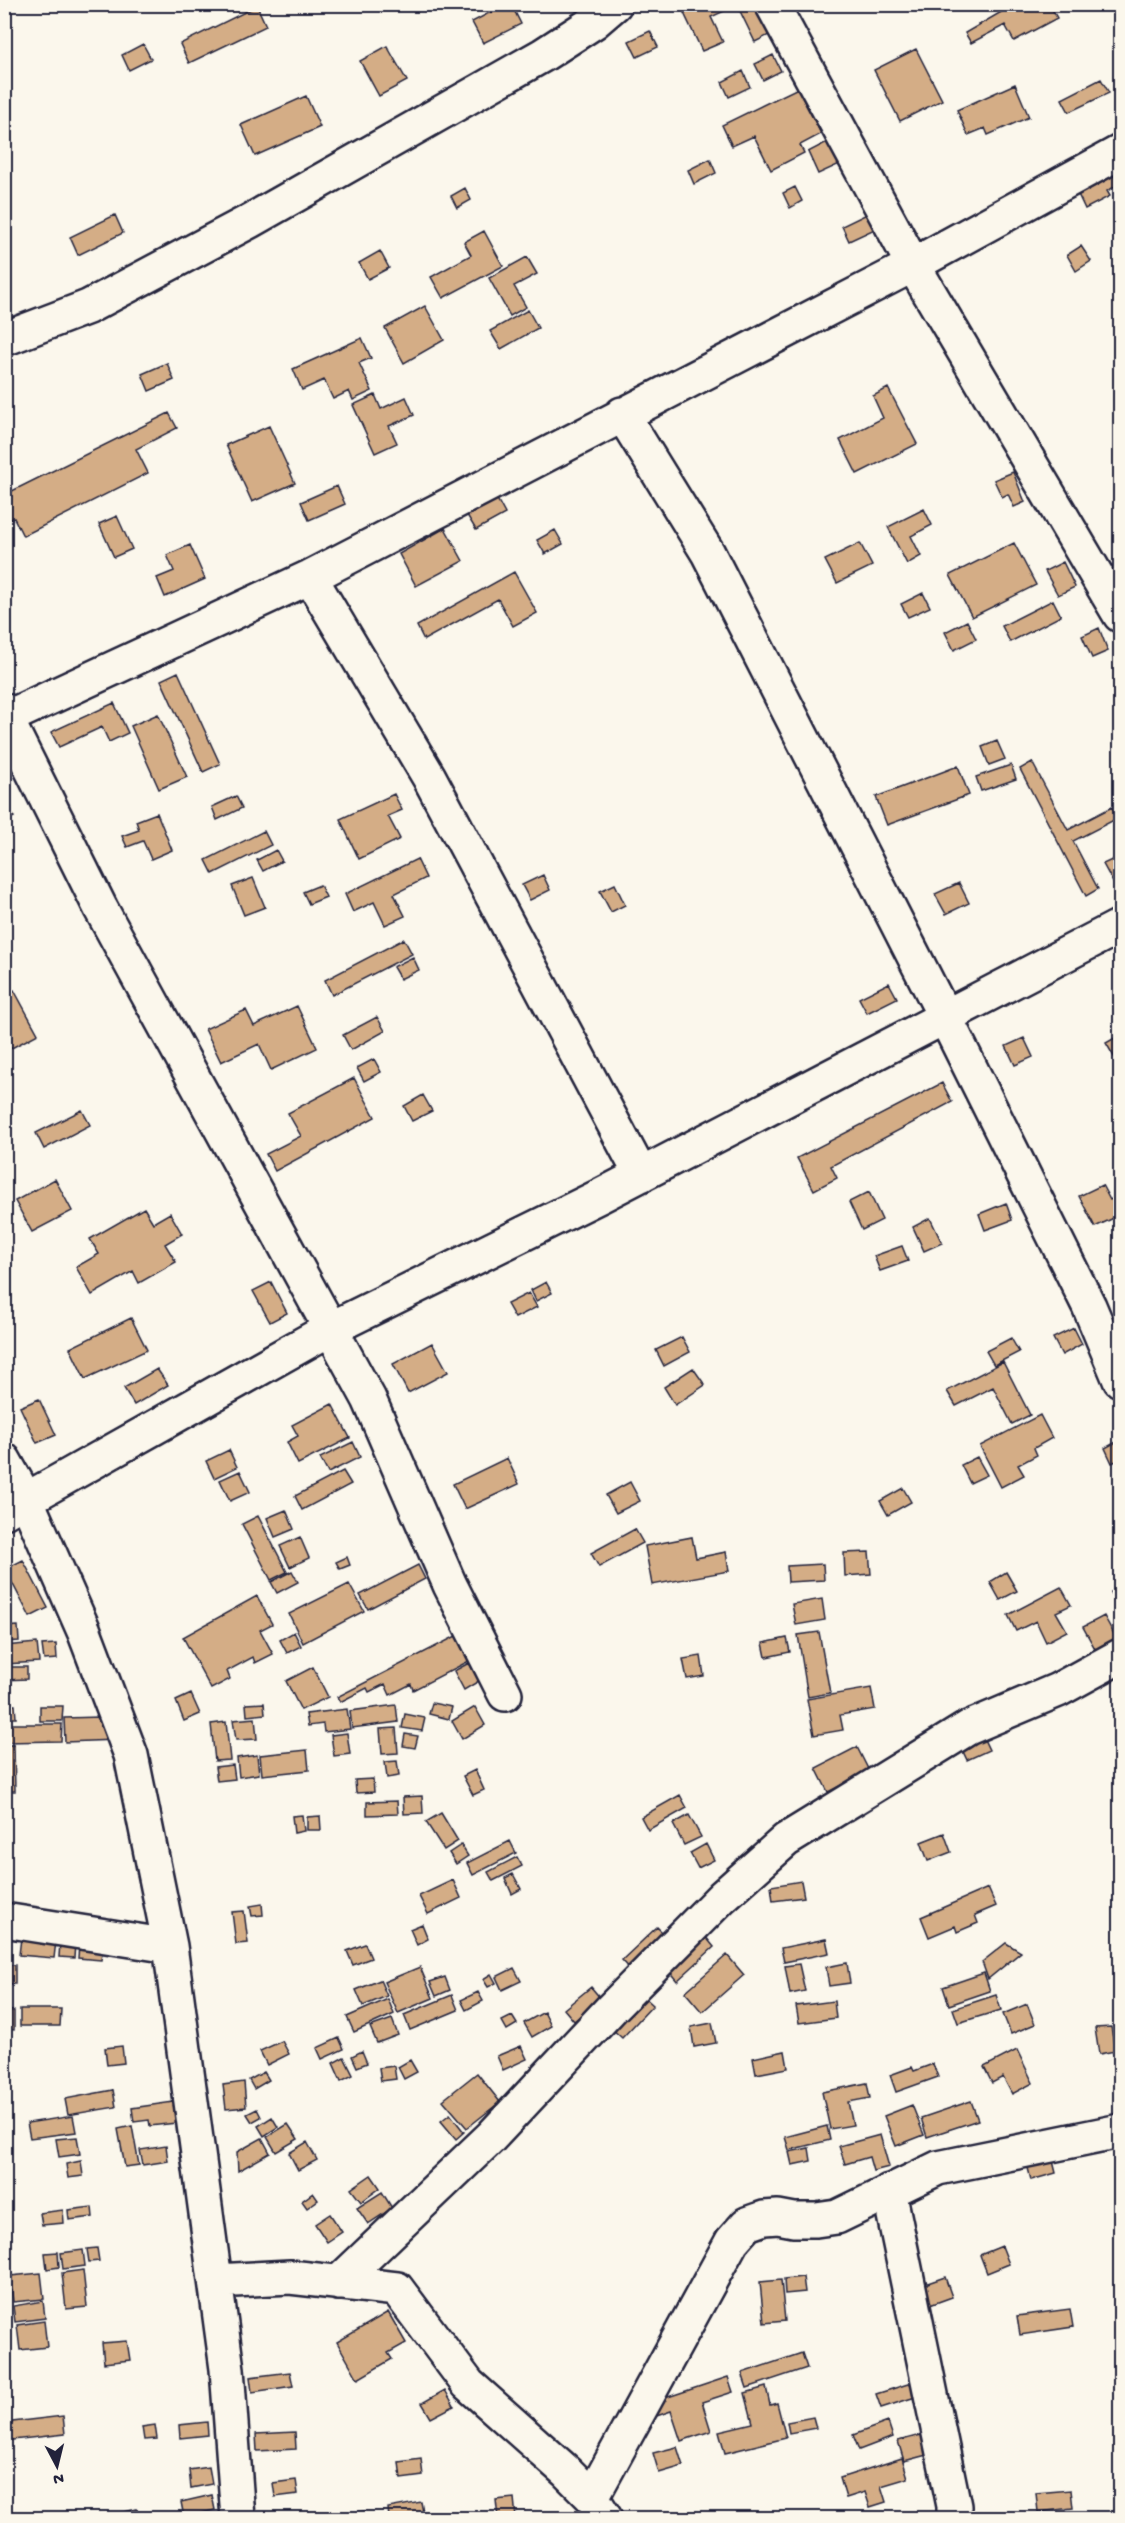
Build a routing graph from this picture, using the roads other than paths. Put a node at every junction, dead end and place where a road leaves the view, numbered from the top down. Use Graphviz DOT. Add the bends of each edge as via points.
graph roads {
  1 [pos="615,4"];
  2 [pos="772,4"];
  3 [pos="1120,152"];
  4 [pos="913,265"];
  5 [pos="4,339"];
  6 [pos="622,414"];
  7 [pos="310,577"];
  8 [pos="1120,615"];
  9 [pos="5,716"];
  10 [pos="1120,926"];
  11 [pos="945,1017"];
  12 [pos="641,1175"];
  13 [pos="330,1329"];
  14 [pos="1120,1380"];
  15 [pos="4,1460"];
  16 [pos="15,1506"];
  17 [pos="1120,1656"];
  18 [pos="505,1694"];
  19 [pos="4,1920"];
  20 [pos="170,1946"];
  21 [pos="1120,2132"];
  22 [pos="889,2191"];
  23 [pos="216,2281"];
  24 [pos="338,2283"];
  25 [pos="598,2508"];
  26 [pos="238,2518"];
  27 [pos="954,2518"];
  1 -- 5 [label="street" via="543,55 250,222 88,307"];
  2 -- 4 [label="street"];
  3 -- 4 [label="street"];
  4 -- 6 [label="street"];
  4 -- 8 [label="street"];
  6 -- 7 [label="street"];
  6 -- 11 [label="street" via="708,553"];
  7 -- 9 [label="street"];
  7 -- 12 [label="street" via="429,777"];
  9 -- 13 [label="street" via="101,909"];
  10 -- 11 [label="street"];
  11 -- 12 [label="street"];
  11 -- 14 [label="street" via="1089,1306"];
  12 -- 13 [label="street"];
  13 -- 16 [label="street"];
  13 -- 18 [label="street" via="369,1399 450,1585"];
  15 -- 16 [label="street"];
  16 -- 20 [label="street" via="84,1631 131,1755"];
  17 -- 24 [label="street" via="1058,1690 968,1728 786,1840 722,1897 490,2137"];
  19 -- 20 [label="street"];
  20 -- 23 [label="street"];
  21 -- 22 [label="street" via="938,2168"];
  22 -- 25 [label="street" via="837,2217 778,2217 747,2224 732,2241"];
  22 -- 27 [label="street"];
  23 -- 24 [label="street" via="290,2277"];
  23 -- 26 [label="street"];
  24 -- 25 [label="street" via="397,2289 468,2384 567,2472"];
}
